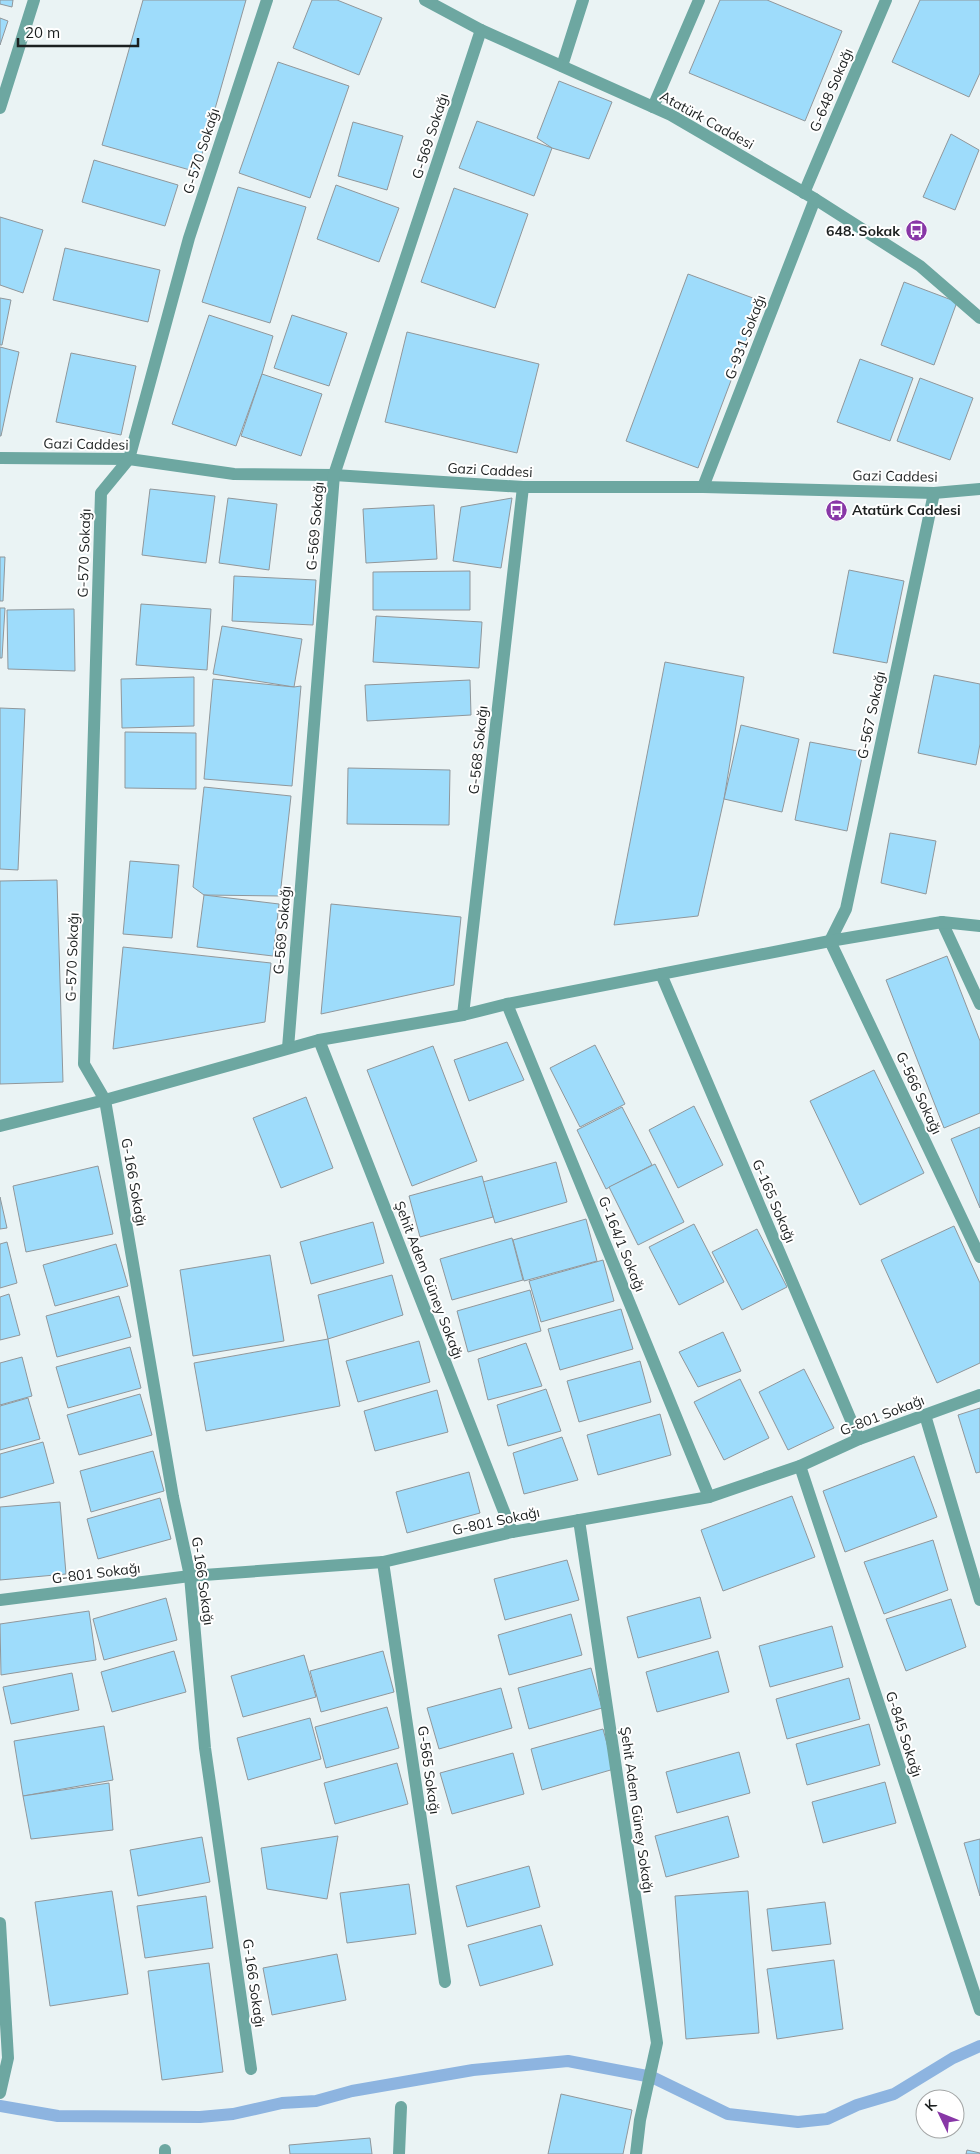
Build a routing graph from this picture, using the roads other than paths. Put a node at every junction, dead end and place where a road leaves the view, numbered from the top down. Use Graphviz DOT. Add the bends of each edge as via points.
graph roads {
  1 [pos="34,0"];
  2 [pos="267,0"];
  3 [pos="425,0"];
  4 [pos="583,0"];
  5 [pos="699,0"];
  6 [pos="886,0"];
  7 [pos="481,30"];
  8 [pos="562,66"];
  9 [pos="654,107"];
  10 [pos="0,108"];
  11 [pos="810,196"];
  12 [pos="980,318"];
  13 [pos="0,458"];
  14 [pos="129,459"];
  15 [pos="334,475"];
  16 [pos="522,487"];
  17 [pos="703,487"];
  18 [pos="980,489"];
  19 [pos="934,493"];
  20 [pos="942,922"];
  21 [pos="980,926"];
  22 [pos="830,941"];
  23 [pos="661,974"];
  24 [pos="507,1004"];
  25 [pos="980,1004"];
  26 [pos="463,1015"];
  27 [pos="319,1040"];
  28 [pos="288,1048"];
  29 [pos="105,1100"];
  30 [pos="0,1126"];
  31 [pos="980,1257"];
  32 [pos="980,1395"];
  33 [pos="925,1415"];
  34 [pos="859,1439"];
  35 [pos="800,1466"];
  36 [pos="709,1497"];
  37 [pos="579,1520"];
  38 [pos="512,1532"];
  39 [pos="383,1562"];
  40 [pos="190,1576"];
  41 [pos="0,1600"];
  42 [pos="980,1600"];
  43 [pos="0,1923"];
  44 [pos="445,1982"];
  45 [pos="980,2010"];
  46 [pos="251,2069"];
  47 [pos="0,2093"];
  48 [pos="401,2106"];
  49 [pos="398,2154"];
  50 [pos="636,2154"];
  1 -- 10 [label="street"];
  2 -- 14 [label="street, G-570 Sokağı" via="189,238"];
  3 -- 7 [label="street, Atatürk Caddesi"];
  4 -- 8 [label="street"];
  5 -- 9 [label="street"];
  6 -- 11 [label="street, G-648 Sokağı"];
  7 -- 8 [label="street, Atatürk Caddesi"];
  7 -- 15 [label="street, G-569 Sokağı"];
  8 -- 9 [label="street, Atatürk Caddesi"];
  9 -- 11 [label="street, Atatürk Caddesi"];
  11 -- 12 [label="street, Atatürk Caddesi" via="920,266"];
  11 -- 17 [label="street, G-931 Sokağı"];
  13 -- 14 [label="street, Gazi Caddesi"];
  14 -- 15 [label="street, Gazi Caddesi" via="234,474"];
  14 -- 29 [label="street, G-570 Sokağı" via="101,493 84,1064"];
  15 -- 16 [label="street, Gazi Caddesi"];
  15 -- 28 [label="street, G-569 Sokağı"];
  16 -- 17 [label="street, Gazi Caddesi"];
  16 -- 26 [label="street, G-568 Sokağı"];
  17 -- 19 [label="street, Gazi Caddesi"];
  18 -- 19 [label="street, Gazi Caddesi"];
  19 -- 22 [label="street, G-567 Sokağı" via="846,909"];
  20 -- 21 [label="street"];
  20 -- 22 [label="street"];
  20 -- 25 [label="street"];
  22 -- 23 [label="street"];
  22 -- 31 [label="street, G-566 Sokağı"];
  23 -- 24 [label="street"];
  23 -- 34 [label="street, G-165 Sokağı"];
  24 -- 26 [label="street"];
  24 -- 36 [label="street, G-164/1 Sokağı"];
  26 -- 27 [label="street"];
  27 -- 28 [label="street"];
  27 -- 38 [label="street, Şehit Adem Güney Sokağı"];
  28 -- 29 [label="street"];
  29 -- 30 [label="street"];
  29 -- 40 [label="street, G-166 Sokağı" via="173,1497"];
  32 -- 33 [label="street, G-801 Sokağı"];
  33 -- 34 [label="street, G-801 Sokağı"];
  33 -- 42 [label="street"];
  34 -- 35 [label="street, G-801 Sokağı"];
  35 -- 36 [label="street, G-801 Sokağı"];
  35 -- 45 [label="street, G-845 Sokağı"];
  36 -- 37 [label="street, G-801 Sokağı"];
  37 -- 38 [label="street, G-801 Sokağı"];
  37 -- 50 [label="street, Şehit Adem Güney Sokağı" via="657,2043"];
  38 -- 39 [label="street, G-801 Sokağı"];
  39 -- 40 [label="street, G-801 Sokağı"];
  39 -- 44 [label="street, G-565 Sokağı"];
  40 -- 41 [label="street, G-801 Sokağı"];
  40 -- 46 [label="street, G-166 Sokağı" via="205,1748"];
  43 -- 47 [label="street" via="8,2058"];
  48 -- 49 [label="street"];
}
